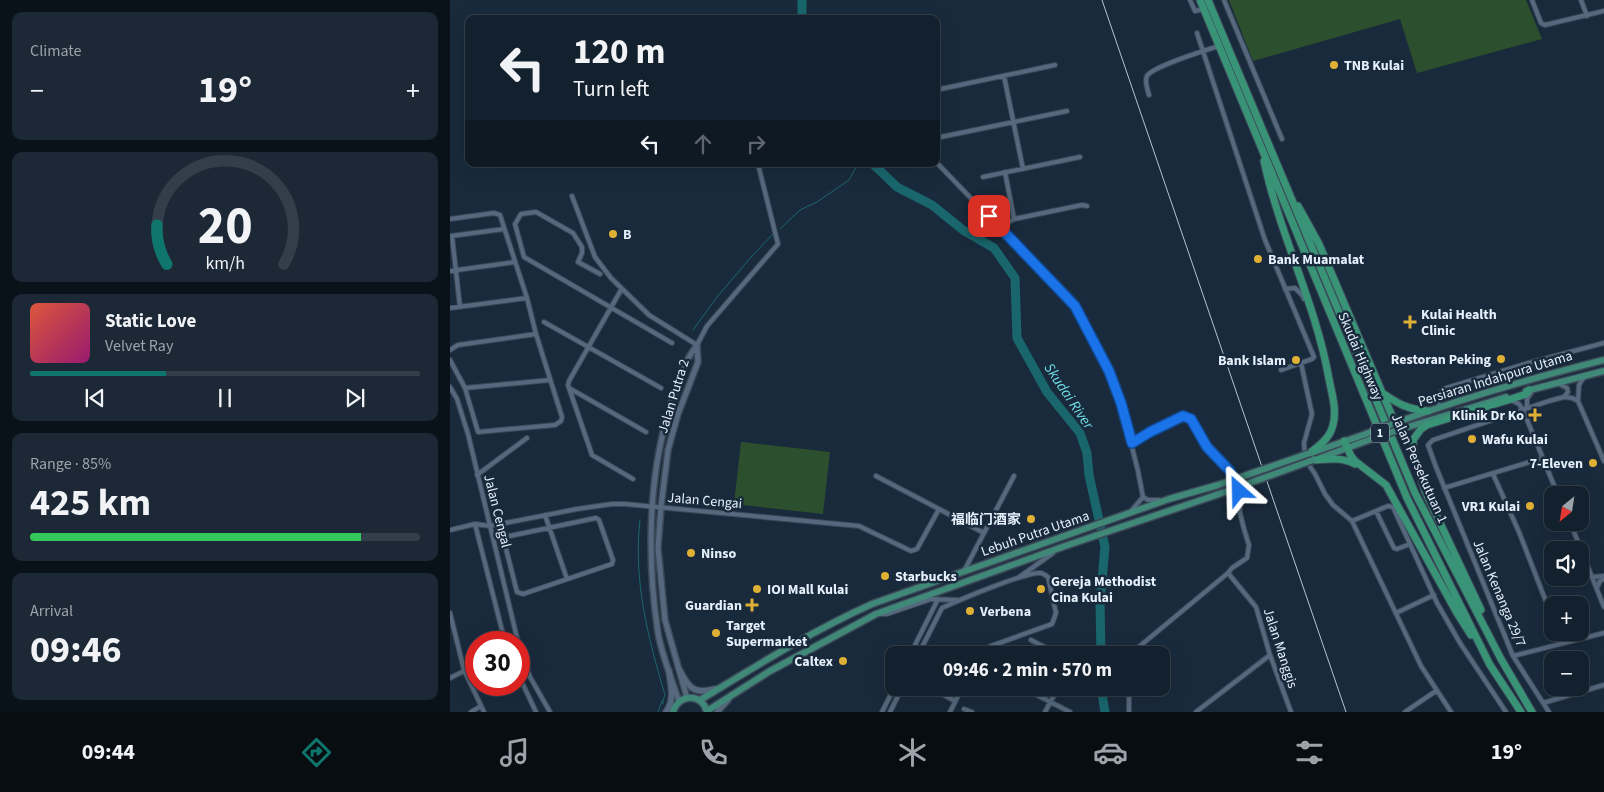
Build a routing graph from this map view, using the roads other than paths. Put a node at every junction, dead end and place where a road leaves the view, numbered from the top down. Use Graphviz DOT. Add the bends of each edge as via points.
graph roads {
  1 [pos="1190,0"];
  2 [pos="1201,0"];
  3 [pos="1224,0"];
  4 [pos="1532,0"];
  5 [pos="1581,0"];
  6 [pos="1208,4"];
  7 [pos="1604,11"];
  8 [pos="1587,16"];
  9 [pos="1208,19"];
  10 [pos="1197,33"];
  11 [pos="1219,46"];
  12 [pos="1202,52"];
  13 [pos="1055,65"];
  14 [pos="1004,76"];
  15 [pos="940,89"];
  16 [pos="1149,95"];
  17 [pos="1067,111"];
  18 [pos="1014,122"];
  19 [pos="940,137"];
  20 [pos="1282,138"];
  21 [pos="1260,144"];
  22 [pos="1080,157"];
  23 [pos="940,166"];
  24 [pos="759,167"];
  25 [pos="1023,169"];
  26 [pos="1279,170"];
  27 [pos="1005,172"];
  28 [pos="983,177"];
  29 [pos="572,196"];
  30 [pos="1087,206"];
  31 [pos="450,219"];
  32 [pos="1014,219"];
  33 [pos="999,227"];
  34 [pos="504,229"];
  35 [pos="451,236"];
  36 [pos="515,262"];
  37 [pos="456,270"];
  38 [pos="450,271"];
  39 [pos="600,274"];
  40 [pos="1285,289"];
  41 [pos="621,290"];
  42 [pos="527,298"];
  43 [pos="460,307"];
  44 [pos="450,308"];
  45 [pos="611,308"];
  46 [pos="544,322"];
  47 [pos="536,334"];
  48 [pos="1319,339"];
  49 [pos="672,343"];
  50 [pos="1604,344"];
  51 [pos="697,345"];
  52 [pos="588,348"];
  53 [pos="450,350"];
  54 [pos="450,360"];
  55 [pos="1604,360"];
  56 [pos="1301,363"];
  57 [pos="1281,370"];
  58 [pos="1604,371"];
  59 [pos="1585,375"];
  60 [pos="550,380"];
  61 [pos="1555,383"];
  62 [pos="450,387"];
  63 [pos="465,388"];
  64 [pos="569,388"];
  65 [pos="661,388"];
  66 [pos="1532,390"];
  67 [pos="1381,392"];
  68 [pos="1564,397"];
  69 [pos="1508,400"];
  70 [pos="1578,402"];
  71 [pos="1440,408"];
  72 [pos="1525,409"];
  73 [pos="1428,411"];
  74 [pos="1396,427"];
  75 [pos="646,432"];
  76 [pos="527,438"];
  77 [pos="1132,443"];
  78 [pos="1345,445"];
  79 [pos="1312,457"];
  80 [pos="1543,458"];
  81 [pos="1604,461"];
  82 [pos="1365,469"];
  83 [pos="1493,474"];
  84 [pos="478,475"];
  85 [pos="876,476"];
  86 [pos="1014,476"];
  87 [pos="633,479"];
  88 [pos="1554,486"];
  89 [pos="1444,488"];
  90 [pos="1142,497"];
  91 [pos="1168,499"];
  92 [pos="652,506"];
  93 [pos="661,507"];
  94 [pos="939,509"];
  95 [pos="1376,511"];
  96 [pos="545,515"];
  97 [pos="1124,516"];
  98 [pos="1352,521"];
  99 [pos="475,524"];
  100 [pos="1404,525"];
  101 [pos="490,526"];
  102 [pos="549,527"];
  103 [pos="450,530"];
  104 [pos="1574,531"];
  105 [pos="984,533"];
  106 [pos="1410,544"];
  107 [pos="1062,547"];
  108 [pos="964,570"];
  109 [pos="1228,573"];
  110 [pos="1592,576"];
  111 [pos="1604,578"];
  112 [pos="566,579"];
  113 [pos="1016,580"];
  114 [pos="1597,588"];
  115 [pos="1434,595"];
  116 [pos="1544,596"];
  117 [pos="938,599"];
  118 [pos="959,600"];
  119 [pos="1604,607"];
  120 [pos="450,613"];
  121 [pos="1396,613"];
  122 [pos="876,614"];
  123 [pos="451,623"];
  124 [pos="502,631"];
  125 [pos="515,631"];
  126 [pos="1604,633"];
  127 [pos="1031,640"];
  128 [pos="1563,643"];
  129 [pos="914,646"];
  130 [pos="923,646"];
  131 [pos="991,646"];
  132 [pos="1043,646"];
  133 [pos="1140,646"];
  134 [pos="1270,655"];
  135 [pos="1514,656"];
  136 [pos="1501,659"];
  137 [pos="1490,665"];
  138 [pos="679,669"];
  139 [pos="464,670"];
  140 [pos="669,672"];
  141 [pos="450,678"];
  142 [pos="530,678"];
  143 [pos="1604,685"];
  144 [pos="719,688"];
  145 [pos="1436,691"];
  146 [pos="735,694"];
  147 [pos="528,696"];
  148 [pos="890,696"];
  149 [pos="898,696"];
  150 [pos="946,696"];
  151 [pos="958,696"];
  152 [pos="1038,696"];
  153 [pos="1053,696"];
  154 [pos="1129,696"];
  155 [pos="686,698"];
  156 [pos="700,700"];
  157 [pos="955,701"];
  158 [pos="679,702"];
  159 [pos="1050,702"];
  160 [pos="1543,703"];
  161 [pos="481,706"];
  162 [pos="964,709"];
  163 [pos="471,712"];
  164 [pos="484,712"];
  165 [pos="536,712"];
  166 [pos="550,712"];
  167 [pos="666,712"];
  168 [pos="673,712"];
  169 [pos="707,712"];
  170 [pos="718,712"];
  171 [pos="882,712"];
  172 [pos="890,712"];
  173 [pos="950,712"];
  174 [pos="972,712"];
  175 [pos="1044,712"];
  176 [pos="1070,712"];
  177 [pos="1129,712"];
  178 [pos="1196,712"];
  179 [pos="1291,712"];
  180 [pos="1405,712"];
  181 [pos="1451,712"];
  182 [pos="1506,712"];
  183 [pos="1521,712"];
  184 [pos="1532,712"];
  185 [pos="1549,712"];
  1 -- 6 [label="street" via="1195,11"];
  2 -- 6 [label="highway, Skudai Highway / 1"];
  2 -- 9 [label="street"];
  3 -- 20 [label="street"];
  4 -- 8 [label="street" via="1543,25"];
  5 -- 8 [label="street"];
  6 -- 9 [label="highway, Skudai Highway / 1"];
  6 -- 26 [label="highway, Skudai Highway / 1"];
  7 -- 8 [label="street"];
  9 -- 11 [label="highway, Skudai Highway / 1"];
  10 -- 12 [label="street"];
  11 -- 12 [label="street"];
  11 -- 21 [label="highway, Skudai Highway / 1"];
  12 -- 16 [label="street" via="1147,75 1145,81"];
  12 -- 40 [label="street" via="1265,240"];
  13 -- 14 [label="street"];
  14 -- 15 [label="street"];
  14 -- 18 [label="street"];
  17 -- 18 [label="street"];
  18 -- 19 [label="street"];
  18 -- 25 [label="street"];
  21 -- 48 [label="highway" via="1271,195 1306,291"];
  21 -- 137 [label="highway, Skudai Highway / 1" via="1406,498"];
  22 -- 25 [label="street"];
  23 -- 33 [label="street"];
  24 -- 51 [label="street" via="778,244 706,326"];
  25 -- 27 [label="street"];
  26 -- 67 [label="highway" via="1319,244"];
  26 -- 136 [label="highway, Jalan Persekutuan 1 / 1" via="1415,493"];
  27 -- 28 [label="street"];
  27 -- 32 [label="street"];
  29 -- 41 [label="street" via="595,257"];
  30 -- 32 [label="street"];
  31 -- 34 [label="street" via="497,213"];
  32 -- 33 [label="street"];
  33 -- 77 [label="street" via="1075,306 1109,371"];
  34 -- 35 [label="street"];
  34 -- 36 [label="street"];
  35 -- 37 [label="street"];
  36 -- 37 [label="street"];
  36 -- 42 [label="street"];
  37 -- 38 [label="street"];
  37 -- 43 [label="street"];
  39 -- 45 [label="street" via="578,262 583,251 573,233 536,212 521,214 515,224 524,257"];
  40 -- 48 [label="street" via="1295,288 1302,294"];
  40 -- 56 [label="street" via="1314,357"];
  41 -- 45 [label="street"];
  41 -- 51 [label="street" via="649,315"];
  42 -- 43 [label="street"];
  42 -- 47 [label="street"];
  43 -- 44 [label="street"];
  45 -- 49 [label="street"];
  45 -- 52 [label="street"];
  46 -- 52 [label="street"];
  47 -- 53 [label="street" via="458,345"];
  47 -- 60 [label="street"];
  48 -- 79 [label="highway" via="1326,360 1334,416 1330,435"];
  50 -- 71 [label="street" via="1443,389 1438,395"];
  51 -- 92 [label="street, Jalan Putra 2" via="686,359 665,420"];
  51 -- 93 [label="street, Jalan Putra 2" via="698,362 668,450"];
  52 -- 64 [label="street" via="569,381"];
  52 -- 65 [label="street"];
  54 -- 63 [label="street"];
  55 -- 71 [label="main road, Persiaran Indahpura Utama"];
  56 -- 57 [label="street"];
  56 -- 98 [label="street" via="1312,414 1304,442 1305,458 1325,494"];
  58 -- 59 [label="main road, Persiaran Indahpura Utama"];
  59 -- 61 [label="main road, Persiaran Indahpura Utama"];
  59 -- 70 [label="street" via="1579,385"];
  60 -- 63 [label="street"];
  60 -- 63 [label="street" via="562,417 555,425 476,431"];
  61 -- 66 [label="main road, Persiaran Indahpura Utama"];
  61 -- 68 [label="street" via="1567,388"];
  62 -- 84 [label="street, Jalan Cengal" via="457,399"];
  64 -- 75 [label="street"];
  64 -- 87 [label="street" via="592,455"];
  66 -- 69 [label="highway"];
  66 -- 72 [label="street"];
  66 -- 74 [label="main road, Persiaran Indahpura Utama"];
  67 -- 73 [label="highway" via="1400,405"];
  67 -- 74 [label="highway"];
  68 -- 70 [label="street"];
  68 -- 72 [label="street"];
  69 -- 72 [label="street" via="1514,400"];
  69 -- 136 [label="highway" via="1427,425 1413,440 1414,456 1425,491"];
  70 -- 81 [label="street"];
  71 -- 73 [label="main road, Persiaran Indahpura Utama"];
  72 -- 80 [label="street"];
  72 -- 89 [label="street, Jalan Kenanga 29/7" via="1429,443"];
  73 -- 74 [label="main road, Persiaran Indahpura Utama"];
  74 -- 78 [label="main road, Lebuh Putra Utama, bridge"];
  76 -- 84 [label="street"];
  77 -- 90 [label="street"];
  77 -- 109 [label="street" via="1183,416 1188,417 1207,447 1230,471 1239,491 1240,513 1250,545 1247,558"];
  78 -- 79 [label="main road, Lebuh Putra Utama"];
  78 -- 82 [label="highway" via="1355,461"];
  79 -- 82 [label="highway" via="1349,461"];
  79 -- 91 [label="main road, Lebuh Putra Utama, bridge"];
  79 -- 107 [label="main road, Lebuh Putra Utama, bridge" via="1222,493"];
  80 -- 83 [label="street"];
  80 -- 88 [label="street"];
  82 -- 100 [label="highway" via="1386,485"];
  83 -- 89 [label="street"];
  83 -- 116 [label="street"];
  84 -- 101 [label="street, Jalan Cengal"];
  85 -- 94 [label="street"];
  86 -- 105 [label="street"];
  89 -- 135 [label="street, Jalan Kenanga 29/7"];
  90 -- 91 [label="street" via="1154,501"];
  90 -- 97 [label="street"];
  91 -- 97 [label="main road, Lebuh Putra Utama"];
  92 -- 93 [label="street, Jalan Cengai"];
  92 -- 96 [label="street, Jalan Cengai" via="612,504"];
  92 -- 140 [label="street, Jalan Putra 2" via="651,553 658,634"];
  93 -- 94 [label="street, Jalan Cengai" via="859,526 911,551 917,549"];
  93 -- 138 [label="street, Jalan Putra 2" via="658,548 665,620"];
  94 -- 105 [label="street"];
  95 -- 98 [label="street"];
  95 -- 100 [label="street" via="1393,507"];
  95 -- 106 [label="street" via="1394,548"];
  96 -- 101 [label="street, Jalan Cengai"];
  96 -- 102 [label="street"];
  97 -- 108 [label="main road, Lebuh Putra Utama"];
  98 -- 121 [label="street"];
  99 -- 101 [label="street, Jalan Cengai"];
  99 -- 103 [label="street"];
  99 -- 124 [label="street"];
  100 -- 106 [label="street"];
  100 -- 137 [label="highway"];
  101 -- 125 [label="street, Jalan Cengal"];
  102 -- 112 [label="street"];
  102 -- 112 [label="street" via="598,518 613,563"];
  102 -- 112 [label="street" via="504,538 516,590 523,594"];
  104 -- 110 [label="street"];
  105 -- 108 [label="street"];
  106 -- 115 [label="street"];
  107 -- 113 [label="street"];
  107 -- 122 [label="main road, Lebuh Putra Utama"];
  108 -- 144 [label="main road, Lebuh Putra Utama" via="842,617"];
  109 -- 133 [label="street"];
  109 -- 134 [label="street, Jalan Manggis" via="1256,607"];
  110 -- 111 [label="street"];
  110 -- 114 [label="street"];
  111 -- 114 [label="street"];
  113 -- 118 [label="street"];
  113 -- 131 [label="street" via="1039,573 1048,577 1056,613 1052,624"];
  114 -- 119 [label="street"];
  115 -- 121 [label="street"];
  115 -- 182 [label="street" via="1460,643"];
  117 -- 118 [label="street"];
  117 -- 122 [label="street" via="888,614"];
  117 -- 129 [label="street"];
  118 -- 130 [label="street" via="942,608"];
  120 -- 123 [label="street"];
  121 -- 145 [label="street"];
  122 -- 146 [label="main road, Lebuh Putra Utama" via="770,671"];
  123 -- 139 [label="street"];
  126 -- 128 [label="street"];
  127 -- 132 [label="street"];
  128 -- 135 [label="street"];
  134 -- 178 [label="street"];
  134 -- 179 [label="street, Jalan Manggis"];
  135 -- 160 [label="street, Jalan Kenanga 29/7"];
  136 -- 184 [label="highway, Jalan Persekutuan 1 / 1"];
  137 -- 183 [label="highway, Skudai Highway / 1"];
  138 -- 144 [label="main road" via="694,690"];
  138 -- 155 [label="street, Jalan Putra 2"];
  139 -- 141 [label="street"];
  139 -- 161 [label="street"];
  140 -- 158 [label="street, Jalan Putra 2"];
  140 -- 167 [label="main road" via="672,695"];
  142 -- 166 [label="street, Jalan Cengal"];
  143 -- 160 [label="street"];
  144 -- 156 [label="main road, Lebuh Putra Utama"];
  145 -- 180 [label="street"];
  145 -- 181 [label="street"];
  146 -- 169 [label="main road, Lebuh Putra Utama"];
  146 -- 170 [label="main road"];
  147 -- 165 [label="street"];
  148 -- 171 [label="street"];
  149 -- 172 [label="street"];
  150 -- 157 [label="street"];
  151 -- 157 [label="street"];
  152 -- 159 [label="street"];
  153 -- 159 [label="street"];
  154 -- 177 [label="street"];
  155 -- 156 [label="main road"];
  155 -- 158 [label="main road"];
  156 -- 169 [label="main road"];
  157 -- 173 [label="street"];
  158 -- 168 [label="main road"];
  159 -- 175 [label="street"];
  159 -- 176 [label="street"];
  160 -- 185 [label="street, Jalan Kenanga 29/7"];
  161 -- 163 [label="street"];
  161 -- 164 [label="street"];
  162 -- 174 [label="street"];
}
